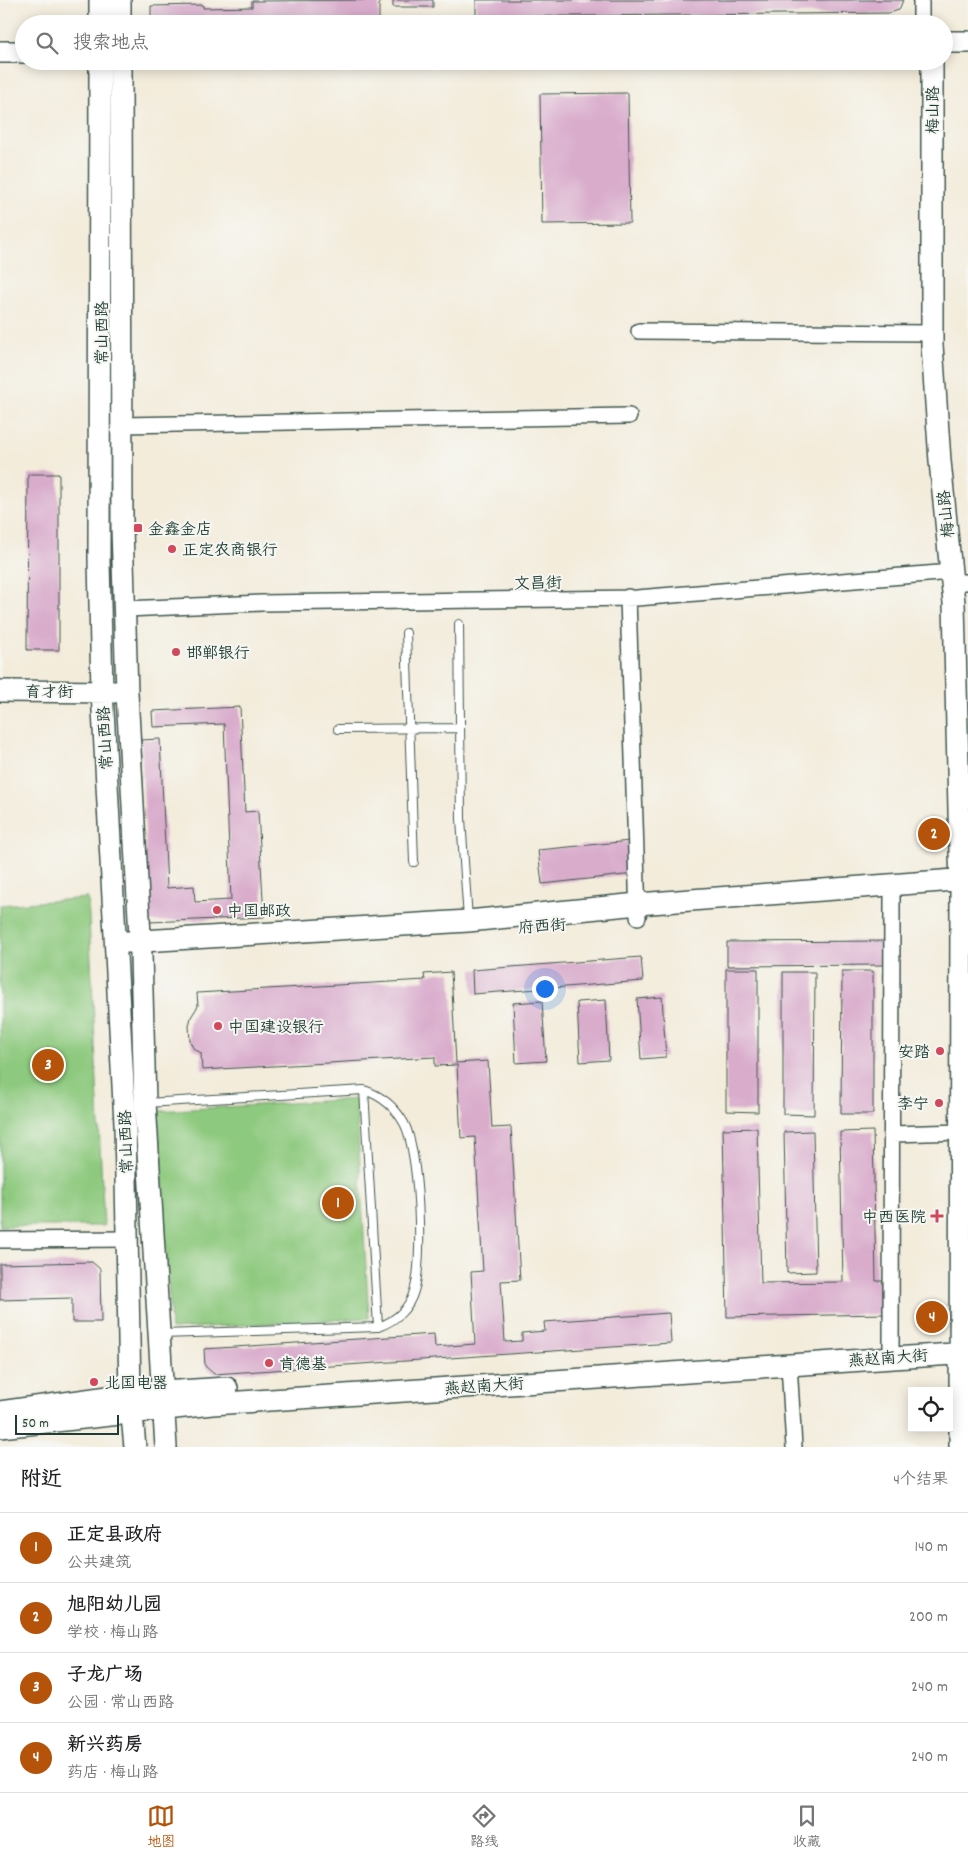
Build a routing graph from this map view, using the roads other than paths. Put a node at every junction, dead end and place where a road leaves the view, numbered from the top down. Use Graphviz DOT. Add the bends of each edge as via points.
graph roads {
  1 [pos="100,0"];
  2 [pos="120,0"];
  3 [pos="921,0"];
  4 [pos="100,15"];
  5 [pos="120,15"];
  6 [pos="921,15"];
  7 [pos="953,42"];
  8 [pos="968,42"];
  9 [pos="0,52"];
  10 [pos="15,52"];
  11 [pos="100,70"];
  12 [pos="121,70"];
  13 [pos="932,70"];
  14 [pos="639,331"];
  15 [pos="932,333"];
  16 [pos="629,416"];
  17 [pos="122,425"];
  18 [pos="957,579"];
  19 [pos="628,598"];
  20 [pos="126,609"];
  21 [pos="459,624"];
  22 [pos="406,633"];
  23 [pos="102,690"];
  24 [pos="0,691"];
  25 [pos="127,693"];
  26 [pos="409,728"];
  27 [pos="460,728"];
  28 [pos="338,729"];
  29 [pos="414,862"];
  30 [pos="965,886"];
  31 [pos="892,897"];
  32 [pos="638,911"];
  33 [pos="469,926"];
  34 [pos="140,948"];
  35 [pos="115,951"];
  36 [pos="364,1090"];
  37 [pos="145,1103"];
  38 [pos="961,1132"];
  39 [pos="892,1134"];
  40 [pos="127,1239"];
  41 [pos="0,1240"];
  42 [pos="378,1327"];
  43 [pos="160,1334"];
  44 [pos="964,1347"];
  45 [pos="891,1351"];
  46 [pos="789,1364"];
  47 [pos="164,1401"];
  48 [pos="131,1404"];
  49 [pos="0,1412"];
  50 [pos="0,1427"];
  51 [pos="135,1447"];
  52 [pos="166,1447"];
  53 [pos="794,1447"];
  54 [pos="960,1447"];
  1 -- 4 [label="main road"];
  2 -- 5 [label="main road"];
  3 -- 6 [label="street"];
  7 -- 8 [label="main road"];
  9 -- 10 [label="main road"];
  11 -- 23 [label="main road, 常山西路" via="99,560"];
  12 -- 17 [label="main road, 常山西路"];
  13 -- 15 [label="main road, 梅山路"];
  14 -- 15 [label="street"];
  15 -- 18 [label="main road, 梅山路" via="940,461"];
  16 -- 17 [label="street"];
  17 -- 20 [label="main road, 常山西路"];
  18 -- 19 [label="street, 文昌街"];
  18 -- 30 [label="main road, 梅山路"];
  19 -- 20 [label="street, 文昌街"];
  19 -- 32 [label="street"];
  20 -- 25 [label="main road, 常山西路"];
  21 -- 27 [label="lane"];
  22 -- 26 [label="lane"];
  23 -- 24 [label="main road, 育才街"];
  23 -- 25 [label="main road, 育才街"];
  23 -- 35 [label="main road, 常山西路"];
  25 -- 34 [label="main road, 常山西路"];
  26 -- 27 [label="lane"];
  26 -- 28 [label="lane"];
  26 -- 29 [label="lane"];
  27 -- 33 [label="lane" via="461,819"];
  30 -- 31 [label="main road, 府西街"];
  30 -- 32 [label="main road"];
  30 -- 38 [label="main road, 梅山路"];
  31 -- 32 [label="main road, 府西街"];
  31 -- 39 [label="street"];
  32 -- 33 [label="main road, 府西街"];
  33 -- 34 [label="main road, 府西街"];
  34 -- 35 [label="main road, 府西街"];
  34 -- 37 [label="main road, 常山西路"];
  35 -- 40 [label="main road, 常山西路" via="125,1122"];
  36 -- 37 [label="lane"];
  36 -- 42 [label="lane"];
  36 -- 42 [label="lane" via="380,1095 405,1124 416,1183 419,1258 414,1291 404,1311 390,1323"];
  37 -- 43 [label="main road, 常山西路"];
  38 -- 39 [label="street"];
  38 -- 44 [label="main road, 梅山路"];
  39 -- 45 [label="street"];
  40 -- 41 [label="street"];
  40 -- 48 [label="main road, 常山西路"];
  42 -- 43 [label="lane"];
  43 -- 47 [label="main road, 常山西路"];
  44 -- 45 [label="main road"];
  44 -- 54 [label="main road, 梅山路"];
  45 -- 46 [label="main road, 燕赵南大街"];
  45 -- 47 [label="main road" via="709,1355"];
  46 -- 47 [label="main road, 燕赵南大街"];
  46 -- 53 [label="street"];
  47 -- 48 [label="main road"];
  47 -- 52 [label="main road, 常山西路"];
  48 -- 49 [label="main road"];
  48 -- 50 [label="main road"];
  48 -- 51 [label="main road, 常山西路"];
}
